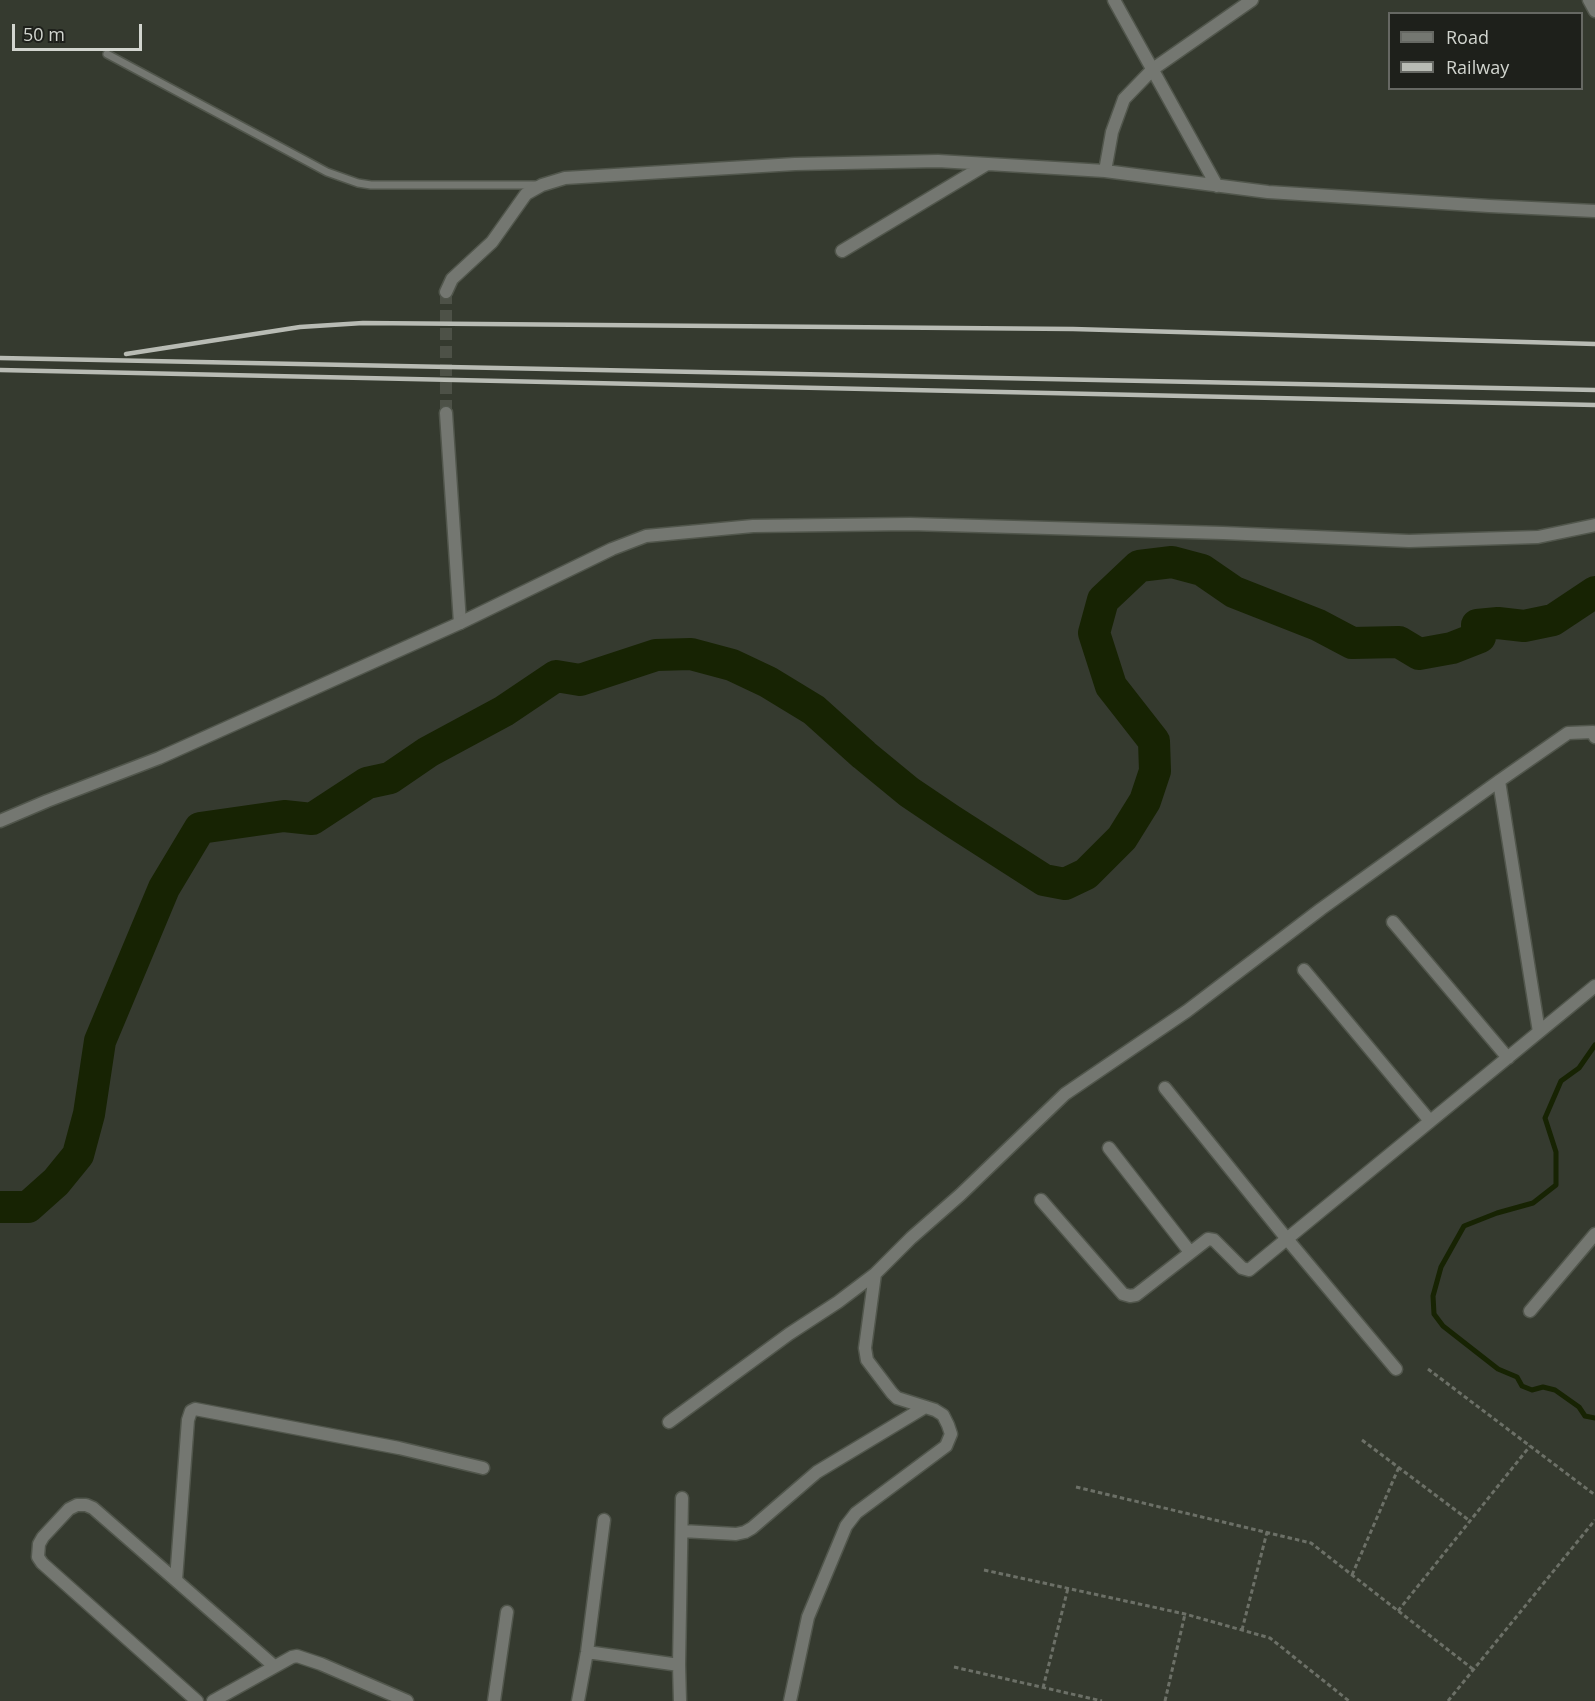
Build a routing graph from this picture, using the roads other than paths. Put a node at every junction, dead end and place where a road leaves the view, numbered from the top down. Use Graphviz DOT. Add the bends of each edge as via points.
graph roads {
  1 [pos="1114,0"];
  2 [pos="1252,0"];
  3 [pos="1589,0"];
  4 [pos="1595,10"];
  5 [pos="107,54"];
  6 [pos="1153,69"];
  7 [pos="987,164"];
  8 [pos="1105,171"];
  9 [pos="542,185"];
  10 [pos="1217,186"];
  11 [pos="1595,211"];
  12 [pos="842,251"];
  13 [pos="446,292"];
  14 [pos="446,413"];
  15 [pos="1595,525"];
  16 [pos="460,623"];
  17 [pos="1594,733"];
  18 [pos="1498,781"];
  19 [pos="0,821"];
  20 [pos="1393,922"];
  21 [pos="1304,970"];
  22 [pos="1595,986"];
  23 [pos="1539,1032"];
  24 [pos="1508,1058"];
  25 [pos="1165,1088"];
  26 [pos="1430,1121"];
  27 [pos="1109,1148"];
  28 [pos="1041,1200"];
  29 [pos="1594,1236"];
  30 [pos="1287,1239"];
  31 [pos="1190,1252"];
  32 [pos="875,1274"];
  33 [pos="1530,1311"];
  34 [pos="1396,1369"];
  35 [pos="925,1407"];
  36 [pos="669,1422"];
  37 [pos="483,1468"];
  38 [pos="682,1498"];
  39 [pos="604,1521"];
  40 [pos="682,1531"];
  41 [pos="176,1580"];
  42 [pos="507,1612"];
  43 [pos="587,1652"];
  44 [pos="680,1665"];
  45 [pos="274,1666"];
  46 [pos="197,1701"];
  47 [pos="213,1701"];
  48 [pos="407,1701"];
  49 [pos="494,1701"];
  50 [pos="578,1701"];
  51 [pos="680,1701"];
  52 [pos="790,1701"];
  1 -- 6 [label="street"];
  2 -- 6 [label="street"];
  3 -- 4 [label="street"];
  5 -- 9 [label="lane" via="327,172 358,183"];
  6 -- 8 [label="street" via="1124,99 1112,132"];
  6 -- 10 [label="street"];
  7 -- 8 [label="street"];
  7 -- 9 [label="street" via="938,160 795,164 565,178"];
  7 -- 12 [label="street"];
  8 -- 10 [label="street"];
  9 -- 13 [label="street" via="526,194 492,242 452,279"];
  10 -- 11 [label="street" via="1291,194"];
  14 -- 16 [label="street"];
  15 -- 16 [label="street" via="1538,537 1409,541 910,525 753,526 646,536"];
  16 -- 19 [label="street" via="159,758"];
  17 -- 18 [label="street" via="1568,733"];
  18 -- 23 [label="street"];
  18 -- 32 [label="street" via="1187,1011 1065,1094"];
  20 -- 24 [label="street"];
  21 -- 26 [label="street"];
  22 -- 23 [label="street"];
  23 -- 24 [label="street"];
  24 -- 26 [label="street"];
  25 -- 30 [label="street"];
  26 -- 30 [label="street"];
  27 -- 31 [label="street"];
  28 -- 31 [label="street" via="1123,1294 1136,1295"];
  29 -- 33 [label="street"];
  30 -- 31 [label="street" via="1249,1270 1211,1239"];
  30 -- 34 [label="street"];
  32 -- 35 [label="street" via="865,1348 867,1360 897,1398"];
  32 -- 36 [label="street"];
  35 -- 40 [label="street" via="817,1472 745,1532"];
  35 -- 52 [label="street" via="943,1415 951,1434 946,1446 856,1513 846,1526 808,1617"];
  37 -- 41 [label="street" via="195,1409 188,1420"];
  38 -- 40 [label="street"];
  39 -- 43 [label="street"];
  40 -- 44 [label="street"];
  41 -- 45 [label="street"];
  41 -- 46 [label="street" via="86,1505 77,1504 69,1509 39,1544 38,1557 42,1563"];
  42 -- 49 [label="street"];
  43 -- 44 [label="street"];
  43 -- 50 [label="street"];
  44 -- 51 [label="street"];
  45 -- 47 [label="street"];
  45 -- 48 [label="street" via="292,1657 302,1657"];
}
